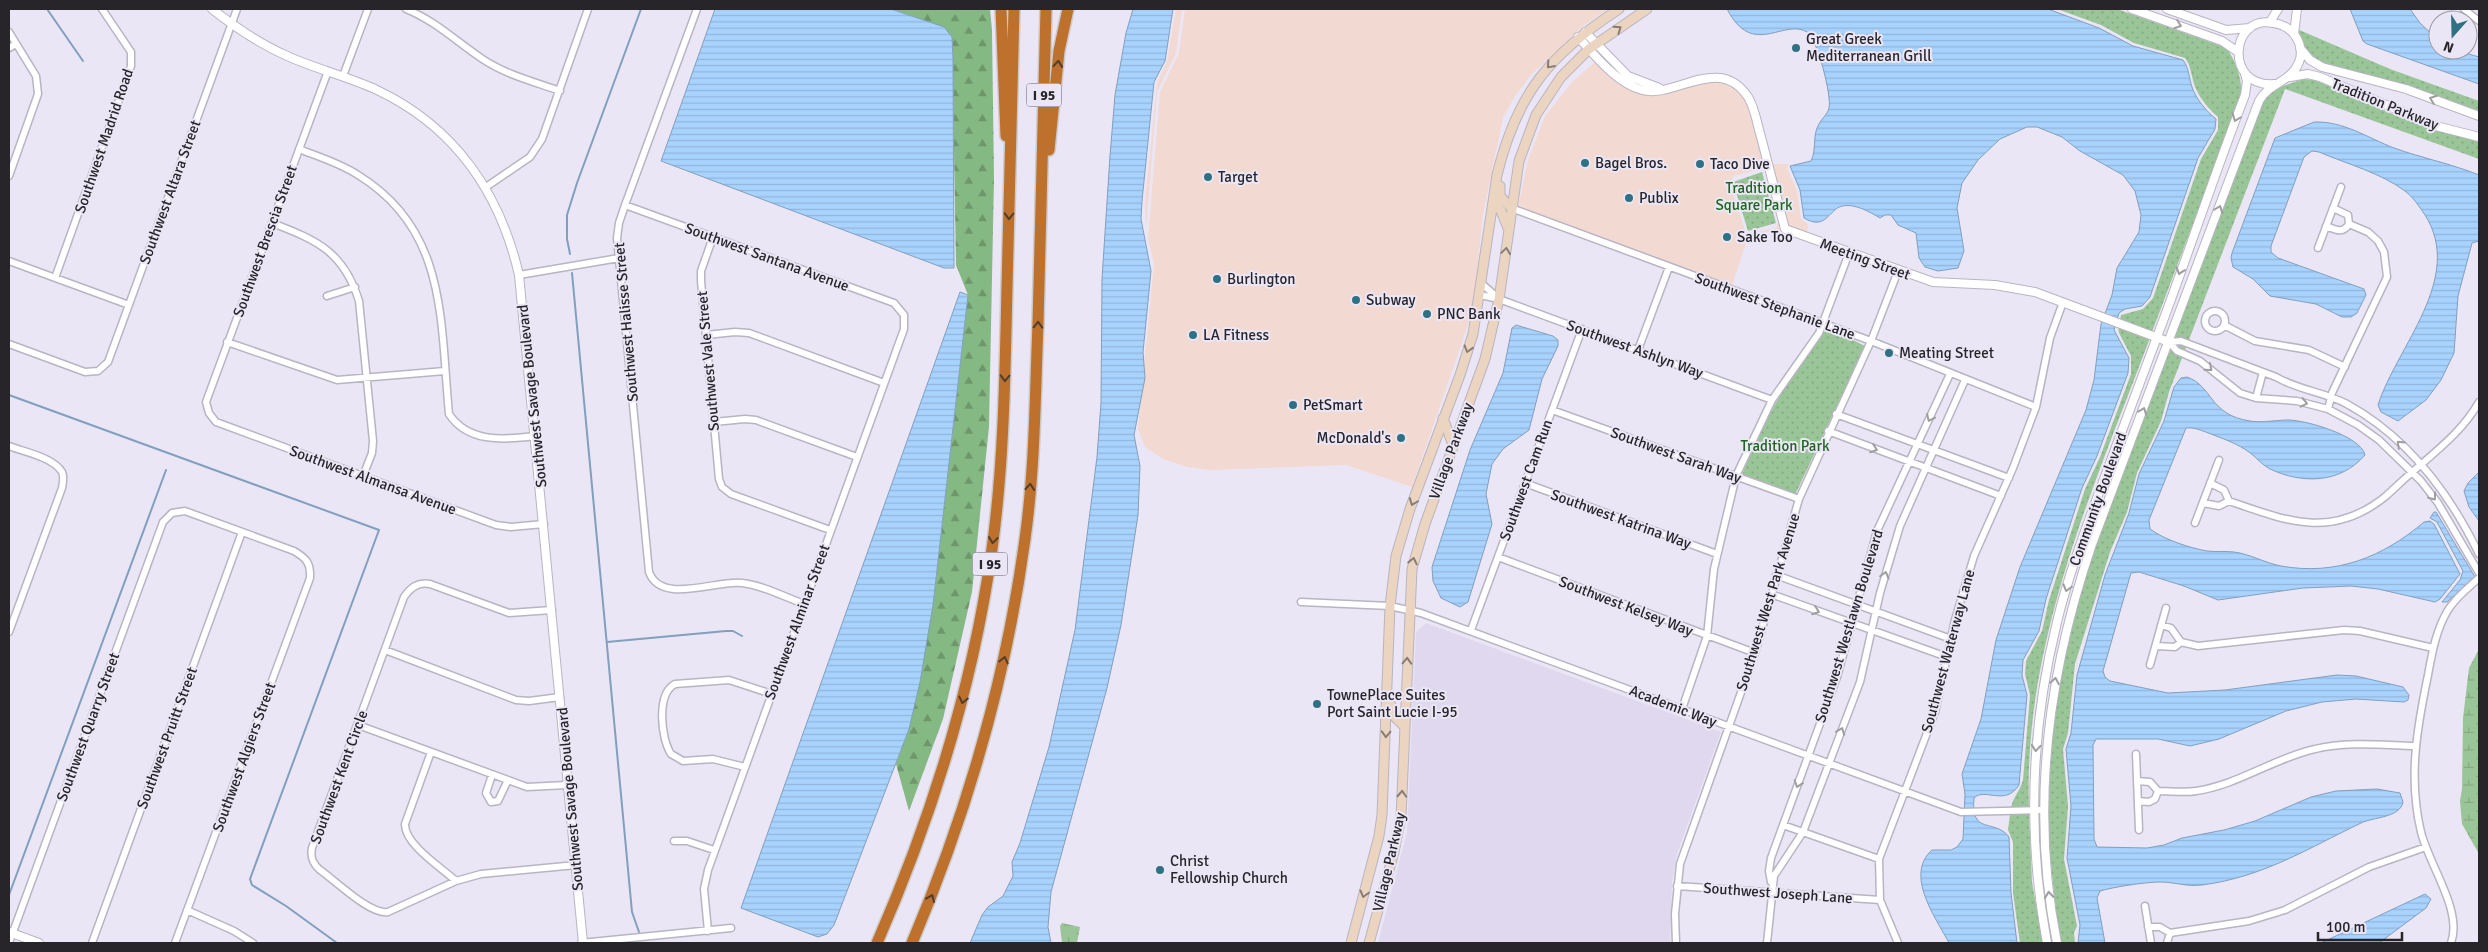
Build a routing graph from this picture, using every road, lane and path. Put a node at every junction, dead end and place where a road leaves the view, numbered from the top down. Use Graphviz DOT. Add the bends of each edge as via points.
graph roads {
  1 [pos="102,9"];
  2 [pos="212,9"];
  3 [pos="237,9"];
  4 [pos="368,9"];
  5 [pos="406,9"];
  6 [pos="588,9"];
  7 [pos="697,9"];
  8 [pos="1001,9"];
  9 [pos="1014,9"];
  10 [pos="1046,9"];
  11 [pos="1068,9"];
  12 [pos="1619,9"];
  13 [pos="1647,9"];
  14 [pos="2132,9"];
  15 [pos="2167,9"];
  16 [pos="2278,9"];
  17 [pos="2296,9"];
  18 [pos="2270,22"];
  19 [pos="231,24"];
  20 [pos="2250,28"];
  21 [pos="9,32"];
  22 [pos="1582,34"];
  23 [pos="2294,34"];
  24 [pos="16,44"];
  25 [pos="1592,46"];
  26 [pos="9,48"];
  27 [pos="2300,48"];
  28 [pos="2238,52"];
  29 [pos="328,70"];
  30 [pos="2244,72"];
  31 [pos="343,76"];
  32 [pos="2290,77"];
  33 [pos="2274,84"];
  34 [pos="560,91"];
  35 [pos="2479,116"];
  36 [pos="2479,138"];
  37 [pos="299,149"];
  38 [pos="1501,157"];
  39 [pos="1010,167"];
  40 [pos="9,176"];
  41 [pos="1042,181"];
  42 [pos="486,187"];
  43 [pos="2341,187"];
  44 [pos="1494,202"];
  45 [pos="625,205"];
  46 [pos="1512,208"];
  47 [pos="2333,208"];
  48 [pos="272,223"];
  49 [pos="2349,224"];
  50 [pos="2326,226"];
  51 [pos="1509,230"];
  52 [pos="714,237"];
  53 [pos="2318,248"];
  54 [pos="1849,253"];
  55 [pos="619,258"];
  56 [pos="9,261"];
  57 [pos="1669,267"];
  58 [pos="1898,271"];
  59 [pos="519,275"];
  60 [pos="56,278"];
  61 [pos="1482,284"];
  62 [pos="355,287"];
  63 [pos="1480,295"];
  64 [pos="327,296"];
  65 [pos="1499,299"];
  66 [pos="2063,302"];
  67 [pos="129,305"];
  68 [pos="904,315"];
  69 [pos="1823,324"];
  70 [pos="2224,325"];
  71 [pos="1582,330"];
  72 [pos="706,335"];
  73 [pos="2156,337"];
  74 [pos="1871,341"];
  75 [pos="227,342"];
  76 [pos="2169,342"];
  77 [pos="9,344"];
  78 [pos="1638,350"];
  79 [pos="2344,367"];
  80 [pos="445,371"];
  81 [pos="2263,372"];
  82 [pos="1950,374"];
  83 [pos="366,377"];
  84 [pos="1965,380"];
  85 [pos="884,383"];
  86 [pos="2331,397"];
  87 [pos="2256,398"];
  88 [pos="1772,400"];
  89 [pos="2479,402"];
  90 [pos="2036,407"];
  91 [pos="2328,409"];
  92 [pos="1552,410"];
  93 [pos="209,413"];
  94 [pos="1836,414"];
  95 [pos="1443,418"];
  96 [pos="714,422"];
  97 [pos="1828,432"];
  98 [pos="535,436"];
  99 [pos="1917,445"];
  100 [pos="9,446"];
  101 [pos="1453,446"];
  102 [pos="1934,451"];
  103 [pos="857,457"];
  104 [pos="2219,460"];
  105 [pos="1910,462"];
  106 [pos="2421,464"];
  107 [pos="1926,468"];
  108 [pos="2412,472"];
  109 [pos="363,476"];
  110 [pos="1736,476"];
  111 [pos="2009,478"];
  112 [pos="1525,483"];
  113 [pos="2210,483"];
  114 [pos="2001,496"];
  115 [pos="1799,499"];
  116 [pos="2228,501"];
  117 [pos="2203,503"];
  118 [pos="544,524"];
  119 [pos="2195,524"];
  120 [pos="830,530"];
  121 [pos="242,532"];
  122 [pos="1717,554"];
  123 [pos="2479,554"];
  124 [pos="1498,557"];
  125 [pos="2479,573"];
  126 [pos="1776,576"];
  127 [pos="2479,578"];
  128 [pos="1770,594"];
  129 [pos="1300,602"];
  130 [pos="804,604"];
  131 [pos="1390,606"];
  132 [pos="1857,606"];
  133 [pos="2166,608"];
  134 [pos="1409,609"];
  135 [pos="552,610"];
  136 [pos="1875,613"];
  137 [pos="1851,623"];
  138 [pos="2161,625"];
  139 [pos="1471,630"];
  140 [pos="1870,631"];
  141 [pos="9,632"];
  142 [pos="1707,636"];
  143 [pos="1951,639"];
  144 [pos="2181,642"];
  145 [pos="2156,646"];
  146 [pos="2433,648"];
  147 [pos="385,650"];
  148 [pos="1755,653"];
  149 [pos="1947,657"];
  150 [pos="2150,665"];
  151 [pos="1388,668"];
  152 [pos="772,694"];
  153 [pos="560,697"];
  154 [pos="1682,709"];
  155 [pos="358,725"];
  156 [pos="1728,726"];
  157 [pos="1405,727"];
  158 [pos="2414,746"];
  159 [pos="431,752"];
  160 [pos="2136,754"];
  161 [pos="1808,757"];
  162 [pos="1829,764"];
  163 [pos="745,767"];
  164 [pos="492,775"];
  165 [pos="508,780"];
  166 [pos="2137,781"];
  167 [pos="567,785"];
  168 [pos="2158,791"];
  169 [pos="1905,792"];
  170 [pos="2138,800"];
  171 [pos="2044,810"];
  172 [pos="2034,811"];
  173 [pos="1784,825"];
  174 [pos="2138,830"];
  175 [pos="1803,832"];
  176 [pos="674,840"];
  177 [pos="2426,848"];
  178 [pos="714,850"];
  179 [pos="1879,859"];
  180 [pos="576,865"];
  181 [pos="456,881"];
  182 [pos="1677,886"];
  183 [pos="1771,889"];
  184 [pos="1880,900"];
  185 [pos="2145,906"];
  186 [pos="187,910"];
  187 [pos="2148,927"];
  188 [pos="731,928"];
  189 [pos="708,931"];
  190 [pos="11,933"];
  191 [pos="2170,933"];
  192 [pos="9,943"];
  193 [pos="39,943"];
  194 [pos="92,943"];
  195 [pos="175,943"];
  196 [pos="253,943"];
  197 [pos="582,943"];
  198 [pos="877,943"];
  199 [pos="912,943"];
  200 [pos="1351,943"];
  201 [pos="1369,943"];
  202 [pos="1676,943"];
  203 [pos="1767,943"];
  204 [pos="1898,943"];
  205 [pos="2047,943"];
  206 [pos="2057,943"];
  207 [pos="2151,943"];
  208 [pos="2167,943"];
  209 [pos="2451,943"];
  1 -- 60 [label="street, Southwest Madrid Road" via="131,52 131,66"];
  2 -- 19 [label="street, Southwest Savage Boulevard"];
  3 -- 19 [label="street, Southwest Altara Street"];
  4 -- 31 [label="street"];
  5 -- 34 [label="street" via="422,15 492,65"];
  6 -- 34 [label="street"];
  7 -- 45 [label="street, Southwest Halisse Street"];
  8 -- 39 [label="highway" via="1004,122"];
  9 -- 39 [label="highway, I 95"];
  10 -- 41 [label="highway, I 95"];
  41 -- 11 [label="highway, one-way" via="1050,145 1059,51"];
  12 -- 22 [label="main road, Village Parkway"];
  25 -- 13 [label="main road, Village Parkway, one-way"];
  14 -- 28 [label="street, one-way" via="2222,41"];
  15 -- 20 [label="street" via="2226,30"];
  16 -- 18 [label="street"];
  17 -- 23 [label="street"];
  18 -- 20 [label="street"];
  18 -- 23 [label="street" via="2281,24"];
  19 -- 29 [label="street, Southwest Savage Boulevard" via="287,56"];
  19 -- 67 [label="street, Southwest Altara Street"];
  20 -- 28 [label="street" via="2239,44"];
  21 -- 24 [label="street"];
  22 -- 25 [label="street, Meeting Street"];
  22 -- 38 [label="main road, Village Parkway, one-way" via="1547,68 1524,101"];
  23 -- 27 [label="street"];
  24 -- 26 [label="street"];
  24 -- 40 [label="street" via="36,76 38,94"];
  25 -- 46 [label="main road, Village Parkway" via="1556,83 1536,114 1519,161"];
  25 -- 54 [label="street, Meeting Street" via="1625,83 1643,90 1712,78 1722,79 1739,88 1752,106 1785,229"];
  27 -- 32 [label="street" via="2300,59"];
  35 -- 27 [label="street, Tradition Parkway, one-way" via="2406,89 2322,67 2310,60"];
  28 -- 30 [label="street"];
  29 -- 31 [label="street, Southwest Savage Boulevard"];
  29 -- 37 [label="street, Southwest Brescia Street"];
  30 -- 33 [label="street" via="2258,83"];
  30 -- 73 [label="street, Community Boulevard, one-way" via="2247,81 2245,95"];
  31 -- 42 [label="street, Southwest Savage Boulevard" via="377,90 429,123 457,148"];
  32 -- 33 [label="street"];
  32 -- 36 [label="street, Tradition Parkway" via="2308,74 2320,77 2436,126"];
  76 -- 33 [label="street, Community Boulevard, one-way" via="2259,101"];
  34 -- 42 [label="street" via="542,139 530,157"];
  37 -- 48 [label="street, Southwest Brescia Street"];
  37 -- 80 [label="street" via="358,175 402,212 432,267 438,292"];
  38 -- 44 [label="main road, Village Parkway"];
  38 -- 46 [label="main road" via="1504,164 1500,196"];
  39 -- 198 [label="highway, I 95, one-way" via="1003,443 992,549 979,629 959,718 937,790 906,877"];
  199 -- 41 [label="highway, I 95, one-way" via="968,797 991,719 1026,538 1034,440"];
  42 -- 59 [label="street, Southwest Savage Boulevard" via="510,242"];
  43 -- 47 [label="street"];
  44 -- 51 [label="main road"];
  44 -- 61 [label="main road, Village Parkway"];
  45 -- 52 [label="street, Southwest Santana Avenue"];
  45 -- 55 [label="street, Southwest Halisse Street" via="617,238"];
  46 -- 51 [label="main road, Village Parkway"];
  46 -- 57 [label="street, Southwest Stephanie Lane"];
  47 -- 49 [label="street" via="2348,216"];
  47 -- 50 [label="street"];
  48 -- 62 [label="street" via="325,246 344,266"];
  48 -- 75 [label="street, Southwest Brescia Street"];
  49 -- 50 [label="street" via="2338,231"];
  49 -- 79 [label="street" via="2368,232 2378,241 2387,266 2383,288"];
  50 -- 53 [label="street"];
  65 -- 51 [label="main road, Village Parkway, one-way"];
  52 -- 68 [label="street, Southwest Santana Avenue" via="894,304"];
  52 -- 72 [label="street, Southwest Vale Street" via="702,271"];
  54 -- 58 [label="street, Meeting Street"];
  54 -- 69 [label="street"];
  55 -- 59 [label="street"];
  55 -- 130 [label="street, Southwest Halisse Street" via="649,572 658,586 674,590 741,583"];
  56 -- 60 [label="street"];
  57 -- 69 [label="street, Southwest Stephanie Lane"];
  57 -- 78 [label="street"];
  58 -- 66 [label="street, Meeting Street" via="1933,282 2021,288"];
  58 -- 74 [label="street, Southwest West Park Avenue"];
  59 -- 98 [label="street, Southwest Savage Boulevard"];
  60 -- 67 [label="street"];
  61 -- 63 [label="main road, Village Parkway"];
  61 -- 65 [label="street, Southwest Ashlyn Way"];
  62 -- 64 [label="street"];
  62 -- 83 [label="street"];
  63 -- 65 [label="street, Southwest Ashlyn Way"];
  63 -- 95 [label="main road, Village Parkway, one-way" via="1467,353"];
  65 -- 71 [label="street, Southwest Ashlyn Way"];
  65 -- 101 [label="main road, Village Parkway" via="1485,359"];
  66 -- 73 [label="street, Meeting Street"];
  66 -- 90 [label="street, Southwest Waterway Lane" via="2050,338"];
  67 -- 77 [label="street, Southwest Altara Street" via="108,362 98,371 84,372"];
  68 -- 85 [label="street, Southwest Alminar Street" via="904,329"];
  69 -- 74 [label="street, Southwest Stephanie Lane"];
  69 -- 88 [label="street"];
  70 -- 79 [label="street" via="2254,341 2309,350"];
  71 -- 78 [label="street, Southwest Ashlyn Way"];
  71 -- 92 [label="street, Southwest Cam Run"];
  72 -- 85 [label="street" via="748,333"];
  72 -- 96 [label="street, Southwest Vale Street"];
  73 -- 76 [label="street, Meeting Street"];
  73 -- 172 [label="street, Community Boulevard, one-way" via="2076,558 2057,620 2039,720"];
  74 -- 82 [label="street, Southwest Stephanie Lane"];
  74 -- 94 [label="street, Southwest West Park Avenue"];
  75 -- 83 [label="street" via="324,377 337,380"];
  75 -- 93 [label="street, Southwest Brescia Street" via="206,402"];
  76 -- 81 [label="street" via="2181,341"];
  76 -- 87 [label="street, one-way" via="2177,351 2200,361 2240,393"];
  171 -- 76 [label="street, Community Boulevard, one-way" via="2049,716 2060,654 2092,544"];
  78 -- 88 [label="street, Southwest Ashlyn Way"];
  79 -- 86 [label="street"];
  80 -- 83 [label="street"];
  80 -- 98 [label="street" via="449,414 457,426 484,438 499,440"];
  81 -- 86 [label="street"];
  81 -- 87 [label="street"];
  82 -- 84 [label="street, Southwest Stephanie Lane"];
  82 -- 99 [label="street, Southwest Westlawn Boulevard, one-way"];
  83 -- 109 [label="street" via="373,441"];
  84 -- 90 [label="street, Southwest Stephanie Lane"];
  84 -- 102 [label="street, Southwest Westlawn Boulevard"];
  85 -- 103 [label="street, Southwest Alminar Street"];
  86 -- 91 [label="street"];
  106 -- 86 [label="street, one-way" via="2377,423"];
  87 -- 91 [label="street, one-way" via="2297,401"];
  88 -- 110 [label="street"];
  89 -- 106 [label="street" via="2462,426"];
  90 -- 111 [label="street, Southwest Waterway Lane"];
  91 -- 108 [label="street" via="2379,440"];
  92 -- 110 [label="street, Southwest Sarah Way"];
  92 -- 112 [label="street, Southwest Cam Run"];
  93 -- 109 [label="street, Southwest Almansa Avenue" via="216,422"];
  94 -- 97 [label="street, Southwest West Park Avenue"];
  94 -- 99 [label="street"];
  95 -- 101 [label="main road"];
  95 -- 131 [label="main road, Village Parkway, one-way" via="1401,535"];
  96 -- 103 [label="street" via="745,418 756,420"];
  96 -- 120 [label="street, Southwest Vale Street" via="722,487 731,494"];
  97 -- 105 [label="street, one-way"];
  97 -- 115 [label="street, Southwest West Park Avenue"];
  98 -- 118 [label="street, Southwest Savage Boulevard"];
  99 -- 102 [label="street"];
  99 -- 105 [label="street, Southwest Westlawn Boulevard"];
  100 -- 141 [label="street" via="50,462 63,478"];
  134 -- 101 [label="main road, Village Parkway, one-way" via="1415,553"];
  102 -- 107 [label="street, Southwest Westlawn Boulevard"];
  102 -- 111 [label="street"];
  103 -- 120 [label="street, Southwest Alminar Street"];
  104 -- 113 [label="street"];
  105 -- 107 [label="street"];
  105 -- 132 [label="street, Southwest Westlawn Boulevard" via="1877,531"];
  106 -- 108 [label="street"];
  106 -- 123 [label="street" via="2446,496"];
  107 -- 114 [label="street"];
  136 -- 107 [label="street, Southwest Westlawn Boulevard, one-way" via="1900,526"];
  108 -- 116 [label="street" via="2370,507 2327,524 2292,522"];
  108 -- 125 [label="street, one-way" via="2438,504"];
  109 -- 118 [label="street, Southwest Almansa Avenue" via="496,525"];
  110 -- 115 [label="street, Southwest Sarah Way"];
  110 -- 122 [label="street"];
  111 -- 114 [label="street, Southwest Waterway Lane"];
  112 -- 122 [label="street, Southwest Katrina Way"];
  112 -- 124 [label="street, Southwest Cam Run"];
  113 -- 116 [label="street" via="2224,490"];
  113 -- 117 [label="street"];
  114 -- 143 [label="street, Southwest Waterway Lane" via="1974,556"];
  115 -- 126 [label="street, Southwest West Park Avenue"];
  116 -- 117 [label="street" via="2219,506"];
  117 -- 119 [label="street"];
  118 -- 135 [label="street, Southwest Savage Boulevard"];
  120 -- 130 [label="street, Southwest Alminar Street"];
  121 -- 186 [label="street, Southwest Algiers Street" via="307,559 310,578"];
  121 -- 190 [label="street, Southwest Quarry Street" via="185,511 172,513 163,522"];
  121 -- 194 [label="street, Southwest Pruitt Street"];
  122 -- 142 [label="street"];
  124 -- 139 [label="street, Southwest Cam Run"];
  124 -- 142 [label="street, Southwest Kelsey Way"];
  126 -- 128 [label="street, Southwest West Park Avenue"];
  126 -- 132 [label="street"];
  127 -- 146 [label="street" via="2448,610"];
  128 -- 137 [label="street, one-way"];
  128 -- 148 [label="street, Southwest West Park Avenue"];
  129 -- 131 [label="street, Academic Way"];
  130 -- 152 [label="street, Southwest Alminar Street"];
  131 -- 134 [label="street, Academic Way"];
  131 -- 151 [label="main road, Village Parkway"];
  132 -- 136 [label="street"];
  132 -- 137 [label="street, Southwest Westlawn Boulevard"];
  133 -- 138 [label="street"];
  134 -- 139 [label="street, Academic Way"];
  157 -- 134 [label="main road, Village Parkway, one-way"];
  135 -- 147 [label="street, Southwest Kent Circle" via="509,613 430,584 420,584 404,596"];
  135 -- 153 [label="street, Southwest Savage Boulevard"];
  136 -- 140 [label="street, Southwest Westlawn Boulevard"];
  136 -- 143 [label="street"];
  137 -- 140 [label="street"];
  137 -- 161 [label="street, Southwest Westlawn Boulevard"];
  138 -- 144 [label="street" via="2171,628"];
  138 -- 145 [label="street"];
  139 -- 154 [label="street, Academic Way"];
  140 -- 149 [label="street"];
  162 -- 140 [label="street, Southwest Westlawn Boulevard, one-way" via="1860,682"];
  142 -- 148 [label="street, Southwest Kelsey Way"];
  142 -- 154 [label="street"];
  143 -- 149 [label="street, Southwest Waterway Lane"];
  144 -- 145 [label="street" via="2175,647"];
  144 -- 146 [label="street" via="2214,646 2352,630"];
  145 -- 150 [label="street"];
  146 -- 158 [label="street"];
  147 -- 153 [label="street" via="516,700"];
  147 -- 155 [label="street, Southwest Kent Circle"];
  148 -- 156 [label="street, Southwest West Park Avenue"];
  149 -- 169 [label="street, Southwest Waterway Lane" via="1935,712"];
  151 -- 157 [label="main road" via="1392,675 1392,714"];
  151 -- 200 [label="main road, Village Parkway, one-way" via="1382,815"];
  152 -- 163 [label="street, Southwest Alminar Street"];
  152 -- 163 [label="street" via="737,681 722,680 675,684 664,698 665,740 670,754 682,762 713,759"];
  153 -- 167 [label="street, Southwest Savage Boulevard"];
  154 -- 156 [label="street, Academic Way"];
  155 -- 159 [label="street"];
  155 -- 181 [label="street, Southwest Kent Circle" via="312,848 313,863 369,908 381,913"];
  156 -- 161 [label="street, Academic Way"];
  156 -- 182 [label="street, Southwest West Park Avenue" via="1685,848"];
  201 -- 157 [label="main road, Village Parkway, one-way" via="1399,828"];
  158 -- 168 [label="street" via="2361,745 2315,749 2212,788"];
  158 -- 177 [label="street" via="2414,793"];
  159 -- 164 [label="street"];
  159 -- 181 [label="street" via="405,831 413,844"];
  160 -- 166 [label="street"];
  161 -- 162 [label="street, Academic Way"];
  161 -- 173 [label="street, Southwest Westlawn Boulevard, one-way"];
  162 -- 169 [label="street, Academic Way"];
  162 -- 175 [label="street, Southwest Westlawn Boulevard"];
  163 -- 178 [label="street, Southwest Alminar Street"];
  164 -- 165 [label="street"];
  164 -- 165 [label="street" via="486,793 491,802 498,802"];
  165 -- 167 [label="street" via="532,788"];
  166 -- 168 [label="street" via="2150,782"];
  166 -- 170 [label="street"];
  167 -- 180 [label="street, Southwest Savage Boulevard"];
  168 -- 170 [label="street" via="2155,799 2149,802"];
  169 -- 172 [label="street, Academic Way" via="1961,812"];
  169 -- 179 [label="street, Southwest Waterway Lane"];
  170 -- 174 [label="street"];
  171 -- 172 [label="street, Academic Way"];
  206 -- 171 [label="street, Community Boulevard, one-way" via="2049,894"];
  172 -- 205 [label="street, Community Boulevard" via="2038,881"];
  173 -- 175 [label="street"];
  173 -- 183 [label="street, Southwest Westlawn Boulevard" via="1771,858"];
  175 -- 179 [label="street"];
  175 -- 183 [label="street, Southwest Westlawn Boulevard" via="1795,848 1778,868"];
  176 -- 178 [label="street"];
  177 -- 191 [label="street" via="2362,870 2285,910 2249,921"];
  177 -- 209 [label="street" via="2455,924"];
  178 -- 189 [label="street, Southwest Alminar Street" via="704,890"];
  179 -- 184 [label="street, Southwest Waterway Lane"];
  180 -- 181 [label="street, Southwest Kent Circle" via="482,874"];
  180 -- 197 [label="street, Southwest Savage Boulevard"];
  182 -- 183 [label="street, Southwest Joseph Lane"];
  182 -- 202 [label="street, Southwest West Park Avenue"];
  183 -- 184 [label="street, Southwest Joseph Lane"];
  183 -- 203 [label="street, Southwest Westlawn Boulevard"];
  184 -- 204 [label="street, Southwest Waterway Lane"];
  185 -- 187 [label="street"];
  186 -- 195 [label="street, Southwest Algiers Street"];
  186 -- 196 [label="street"];
  187 -- 191 [label="street" via="2160,927"];
  187 -- 207 [label="street"];
  188 -- 189 [label="street"];
  189 -- 197 [label="street"];
  190 -- 192 [label="street, Southwest Quarry Street"];
  190 -- 193 [label="street"];
  191 -- 208 [label="street"];
}
